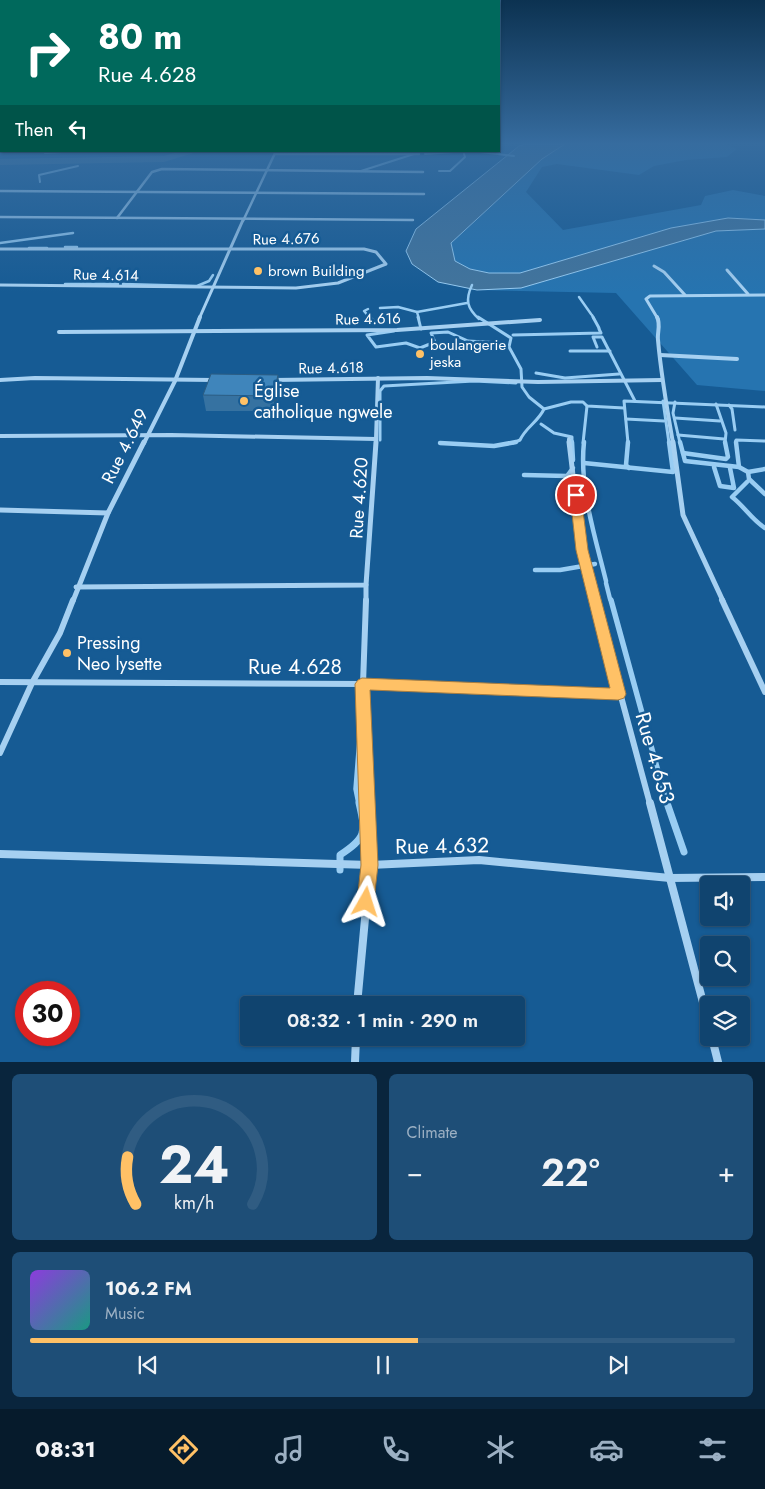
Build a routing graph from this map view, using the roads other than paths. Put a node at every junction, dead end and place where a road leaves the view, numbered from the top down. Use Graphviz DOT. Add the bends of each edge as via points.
graph roads {
  1 [pos="255,193"];
  2 [pos="134,194"];
  3 [pos="350,194"];
  4 [pos="424,194"];
  5 [pos="0,217"];
  6 [pos="117,218"];
  7 [pos="244,220"];
  8 [pos="413,220"];
  9 [pos="0,250"];
  10 [pos="229,251"];
  11 [pos="654,266"];
  12 [pos="727,270"];
  13 [pos="0,285"];
  14 [pos="211,288"];
  15 [pos="748,294"];
  16 [pos="765,295"];
  17 [pos="685,296"];
  18 [pos="540,320"];
  19 [pos="59,332"];
  20 [pos="195,332"];
  21 [pos="660,355"];
  22 [pos="737,359"];
  23 [pos="378,378"];
  24 [pos="0,380"];
  25 [pos="223,380"];
  26 [pos="272,380"];
  27 [pos="662,380"];
  28 [pos="174,381"];
  29 [pos="0,436"];
  30 [pos="148,436"];
  31 [pos="376,439"];
  32 [pos="569,439"];
  33 [pos="0,510"];
  34 [pos="108,513"];
  35 [pos="366,586"];
  36 [pos="76,587"];
  37 [pos="0,682"];
  38 [pos="32,683"];
  39 [pos="362,684"];
  40 [pos="765,692"];
  41 [pos="618,694"];
  42 [pos="0,753"];
  43 [pos="0,854"];
  44 [pos="370,865"];
  45 [pos="765,877"];
  46 [pos="670,878"];
  47 [pos="358,996"];
  48 [pos="701,996"];
  49 [pos="356,1046"];
  50 [pos="714,1046"];
  51 [pos="355,1062"];
  52 [pos="718,1062"];
  1 -- 7 [label="street, Rue 4.649"];
  2 -- 6 [label="street"];
  3 -- 4 [label="street"];
  5 -- 6 [label="street"];
  6 -- 7 [label="street"];
  7 -- 8 [label="street"];
  7 -- 10 [label="street, Rue 4.649"];
  9 -- 10 [label="street, Rue 4.676"];
  10 -- 14 [label="street, Rue 4.649"];
  10 -- 14 [label="street, Rue 4.676" via="364,249 376,252 386,264 328,285 280,289"];
  11 -- 17 [label="street" via="664,272"];
  12 -- 15 [label="street"];
  13 -- 14 [label="street, Rue 4.614"];
  14 -- 20 [label="street, Rue 4.649"];
  15 -- 16 [label="street"];
  15 -- 17 [label="street"];
  17 -- 21 [label="street" via="650,296 646,299 659,320"];
  18 -- 20 [label="street, Rue 4.616" via="397,330"];
  19 -- 20 [label="street, Rue 4.616"];
  20 -- 28 [label="street, Rue 4.649"];
  21 -- 22 [label="street"];
  21 -- 27 [label="street"];
  23 -- 26 [label="street, Rue 4.618"];
  23 -- 27 [label="street, Rue 4.618" via="538,382"];
  23 -- 31 [label="street"];
  24 -- 28 [label="street"];
  25 -- 28 [label="street"];
  27 -- 40 [label="street" via="683,515"];
  28 -- 30 [label="street, Rue 4.649"];
  29 -- 30 [label="street, Rue 4.620"];
  30 -- 31 [label="street, Rue 4.620"];
  30 -- 34 [label="street, Rue 4.649"];
  31 -- 35 [label="street, Rue 4.620"];
  32 -- 41 [label="street, Rue 4.653" via="582,550"];
  33 -- 34 [label="street"];
  34 -- 36 [label="street, Rue 4.649"];
  35 -- 36 [label="street"];
  35 -- 39 [label="street, Rue 4.620"];
  36 -- 38 [label="street, Rue 4.649" via="60,633"];
  37 -- 38 [label="street, Rue 4.628"];
  38 -- 39 [label="street, Rue 4.628"];
  38 -- 42 [label="street, Rue 4.649"];
  39 -- 41 [label="street, Rue 4.628"];
  39 -- 44 [label="street, Rue 4.620"];
  41 -- 46 [label="street, Rue 4.653"];
  43 -- 44 [label="street, Rue 4.632"];
  44 -- 46 [label="street, Rue 4.632" via="478,860"];
  44 -- 47 [label="street, Rue 4.620"];
  45 -- 46 [label="street, Rue 4.632"];
  46 -- 48 [label="street, Rue 4.653"];
  49 -- 51 [label="street"];
  50 -- 52 [label="street"];
}
